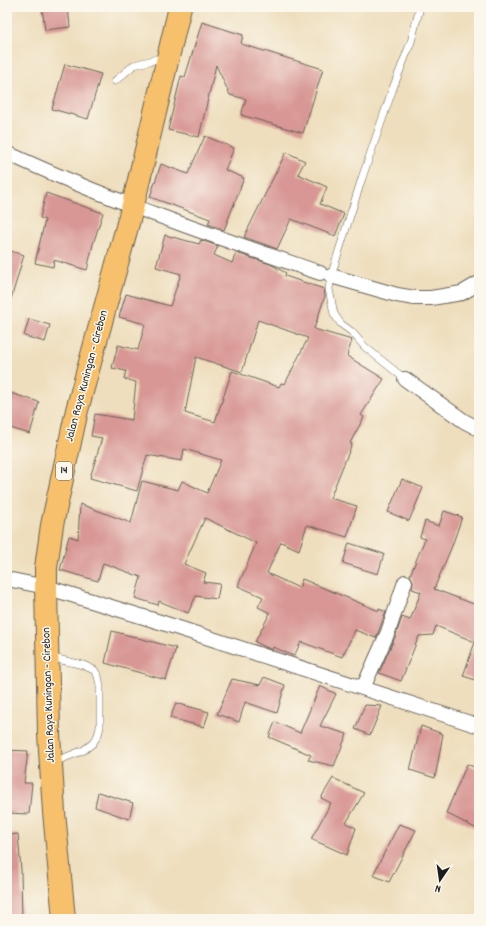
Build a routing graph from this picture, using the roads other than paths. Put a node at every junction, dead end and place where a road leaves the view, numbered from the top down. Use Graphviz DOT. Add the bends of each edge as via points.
graph roads {
  1 [pos="180,7"];
  2 [pos="420,7"];
  3 [pos="169,56"];
  4 [pos="115,80"];
  5 [pos="7,153"];
  6 [pos="132,205"];
  7 [pos="325,274"];
  8 [pos="479,283"];
  9 [pos="405,379"];
  10 [pos="479,429"];
  11 [pos="7,579"];
  12 [pos="405,582"];
  13 [pos="46,587"];
  14 [pos="47,657"];
  15 [pos="363,688"];
  16 [pos="479,726"];
  17 [pos="51,763"];
  18 [pos="64,919"];
  1 -- 3 [label="highway, Jalan Raya Kuningan - Cirebon / 14"];
  2 -- 7 [label="lane" via="411,42"];
  3 -- 4 [label="lane" via="134,65"];
  3 -- 6 [label="highway, Jalan Raya Kuningan - Cirebon / 14"];
  5 -- 6 [label="street" via="58,177"];
  6 -- 7 [label="street"];
  6 -- 13 [label="highway, Jalan Raya Kuningan - Cirebon / 14" via="77,410 52,525"];
  7 -- 8 [label="street" via="415,298 462,292"];
  7 -- 9 [label="lane" via="334,314 365,347"];
  9 -- 10 [label="street"];
  11 -- 13 [label="street"];
  12 -- 15 [label="street" via="388,632"];
  13 -- 14 [label="highway, Jalan Raya Kuningan - Cirebon / 14"];
  13 -- 15 [label="street"];
  14 -- 17 [label="highway, Jalan Raya Kuningan - Cirebon / 14"];
  14 -- 17 [label="lane" via="94,670 100,686 100,727 93,743 84,750"];
  15 -- 16 [label="street"];
  17 -- 18 [label="highway, Jalan Raya Kuningan - Cirebon / 14"];
}
